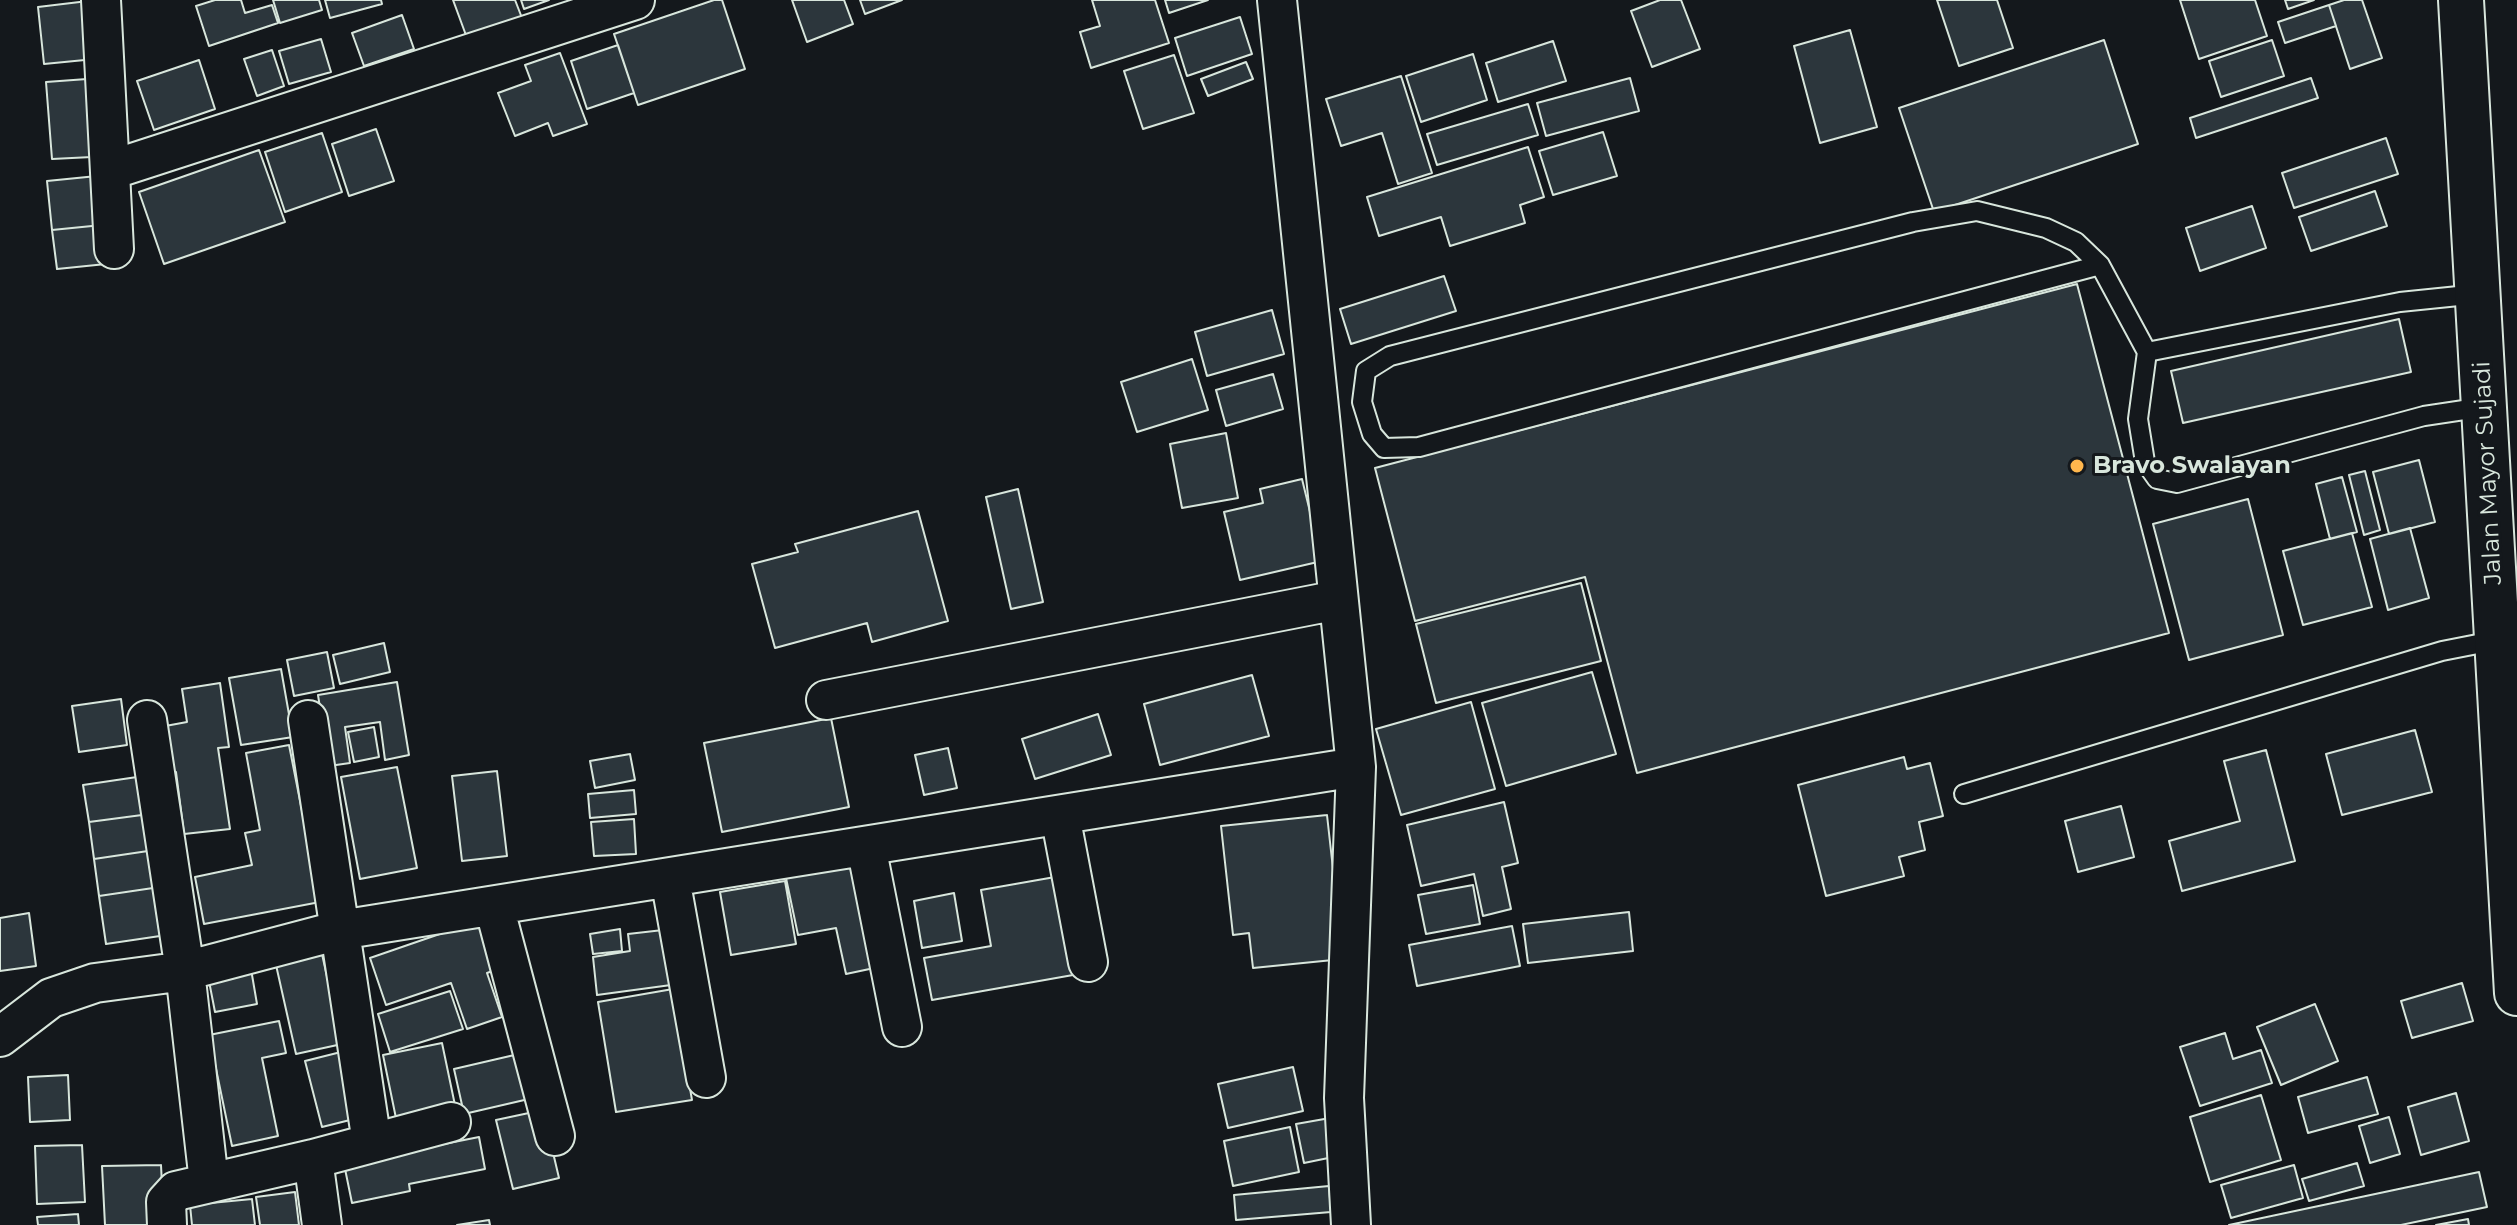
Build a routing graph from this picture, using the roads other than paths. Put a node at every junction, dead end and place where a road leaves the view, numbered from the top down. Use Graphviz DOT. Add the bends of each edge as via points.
graph roads {
  1 [pos="101,0"];
  2 [pos="635,0"];
  3 [pos="1277,0"];
  4 [pos="2461,0"];
  5 [pos="111,170"];
  6 [pos="114,249"];
  7 [pos="2100,265"];
  8 [pos="2478,294"];
  9 [pos="2147,352"];
  10 [pos="2484,407"];
  11 [pos="1338,600"];
  12 [pos="2498,640"];
  13 [pos="826,700"];
  14 [pos="147,720"];
  15 [pos="308,720"];
  16 [pos="1356,767"];
  17 [pos="1964,794"];
  18 [pos="1060,815"];
  19 [pos="2513,830"];
  20 [pos="866,846"];
  21 [pos="670,878"];
  22 [pos="494,906"];
  23 [pos="340,930"];
  24 [pos="1088,962"];
  25 [pos="185,971"];
  26 [pos="2517,993"];
  27 [pos="902,1027"];
  28 [pos="0,1037"];
  29 [pos="706,1078"];
  30 [pos="451,1122"];
  31 [pos="555,1136"];
  32 [pos="372,1143"];
  33 [pos="313,1159"];
  34 [pos="209,1182"];
  35 [pos="167,1225"];
  36 [pos="322,1225"];
  37 [pos="1351,1225"];
  1 -- 5 [label="street"];
  2 -- 5 [label="street"];
  3 -- 11 [label="street"];
  4 -- 8 [label="highway, Jalan Mayor Sujadi"];
  5 -- 6 [label="street"];
  7 -- 7 [label="lane" via="1419,447 1384,448 1372,434 1362,402 1366,371 1390,356 1913,222 1977,211 2056,232"];
  7 -- 9 [label="lane"];
  8 -- 9 [label="lane" via="2400,302"];
  8 -- 10 [label="highway, Jalan Mayor Sujadi"];
  9 -- 10 [label="lane" via="2138,419 2145,462 2157,479 2177,483 2424,416"];
  10 -- 12 [label="highway, Jalan Mayor Sujadi"];
  11 -- 13 [label="street"];
  11 -- 16 [label="street"];
  12 -- 17 [label="lane" via="2442,651"];
  12 -- 19 [label="highway, Jalan Mayor Sujadi"];
  14 -- 25 [label="street"];
  15 -- 23 [label="street"];
  16 -- 18 [label="street"];
  16 -- 37 [label="street" via="1344,1098"];
  18 -- 20 [label="street"];
  18 -- 24 [label="street"];
  19 -- 26 [label="highway, Jalan Mayor Sujadi"];
  20 -- 21 [label="street"];
  20 -- 27 [label="street"];
  21 -- 22 [label="street"];
  21 -- 29 [label="street"];
  22 -- 23 [label="street"];
  22 -- 31 [label="street"];
  23 -- 25 [label="street"];
  23 -- 32 [label="street"];
  25 -- 28 [label="street" via="95,983 51,998"];
  25 -- 34 [label="street"];
  30 -- 32 [label="street"];
  32 -- 33 [label="street"];
  33 -- 34 [label="street"];
  33 -- 36 [label="street"];
  34 -- 35 [label="street" via="170,1196"];
}
